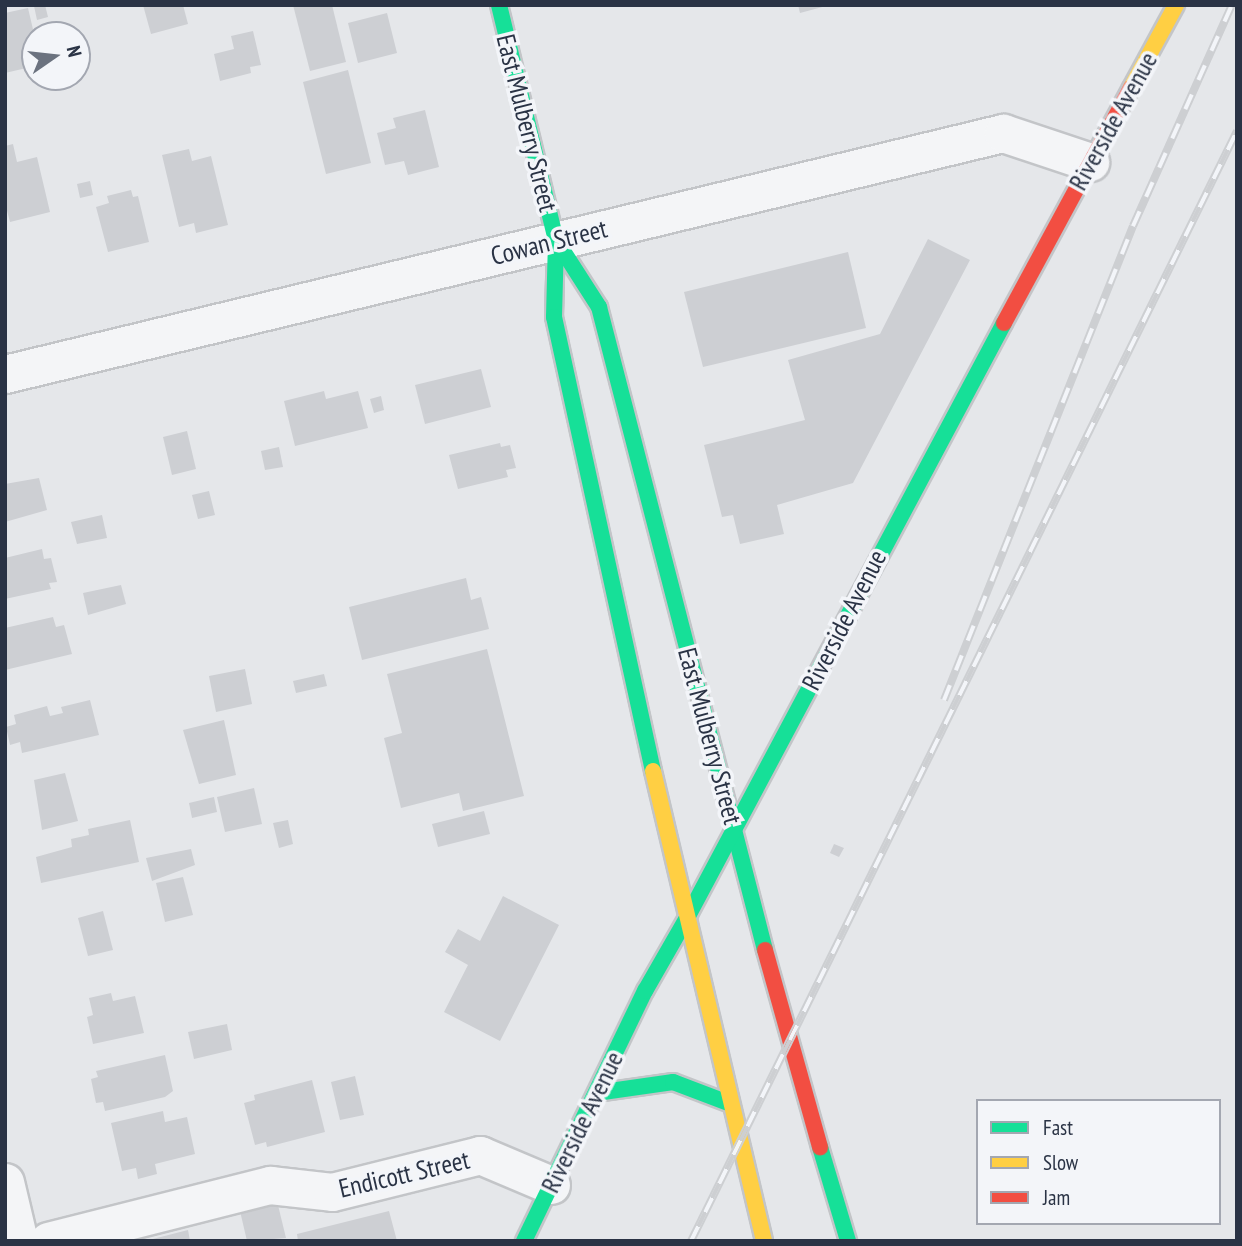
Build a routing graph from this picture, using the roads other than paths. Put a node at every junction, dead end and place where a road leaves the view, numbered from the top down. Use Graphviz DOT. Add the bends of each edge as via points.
graph roads {
  1 [pos="499,5"];
  2 [pos="1176,5"];
  3 [pos="1090,162"];
  4 [pos="556,240"];
  5 [pos="5,374"];
  6 [pos="734,829"];
  7 [pos="688,916"];
  8 [pos="596,1094"];
  9 [pos="731,1104"];
  10 [pos="551,1185"];
  11 [pos="7,1194"];
  12 [pos="19,1241"];
  13 [pos="48,1241"];
  14 [pos="524,1241"];
  15 [pos="764,1241"];
  16 [pos="848,1241"];
  1 -- 4 [label="main road, East Mulberry Street"];
  2 -- 3 [label="main road, Riverside Avenue"];
  3 -- 4 [label="street, Cowan Street" via="1003,133"];
  3 -- 6 [label="main road, Riverside Avenue"];
  4 -- 5 [label="street, Cowan Street"];
  4 -- 6 [label="main road, East Mulberry Street" via="599,307"];
  4 -- 7 [label="main road, East Mulberry Street" via="554,317"];
  6 -- 7 [label="main road, Riverside Avenue"];
  6 -- 16 [label="main road, East Mulberry Street" via="789,1042"];
  7 -- 8 [label="main road, Riverside Avenue" via="645,991"];
  7 -- 9 [label="main road, East Mulberry Street"];
  8 -- 9 [label="main road" via="673,1082"];
  8 -- 10 [label="main road, Riverside Avenue"];
  9 -- 15 [label="main road, East Mulberry Street"];
  10 -- 13 [label="street, Endicott Street" via="480,1155 332,1192 271,1185"];
  10 -- 14 [label="main road, Riverside Avenue"];
  11 -- 12 [label="street"];
}
